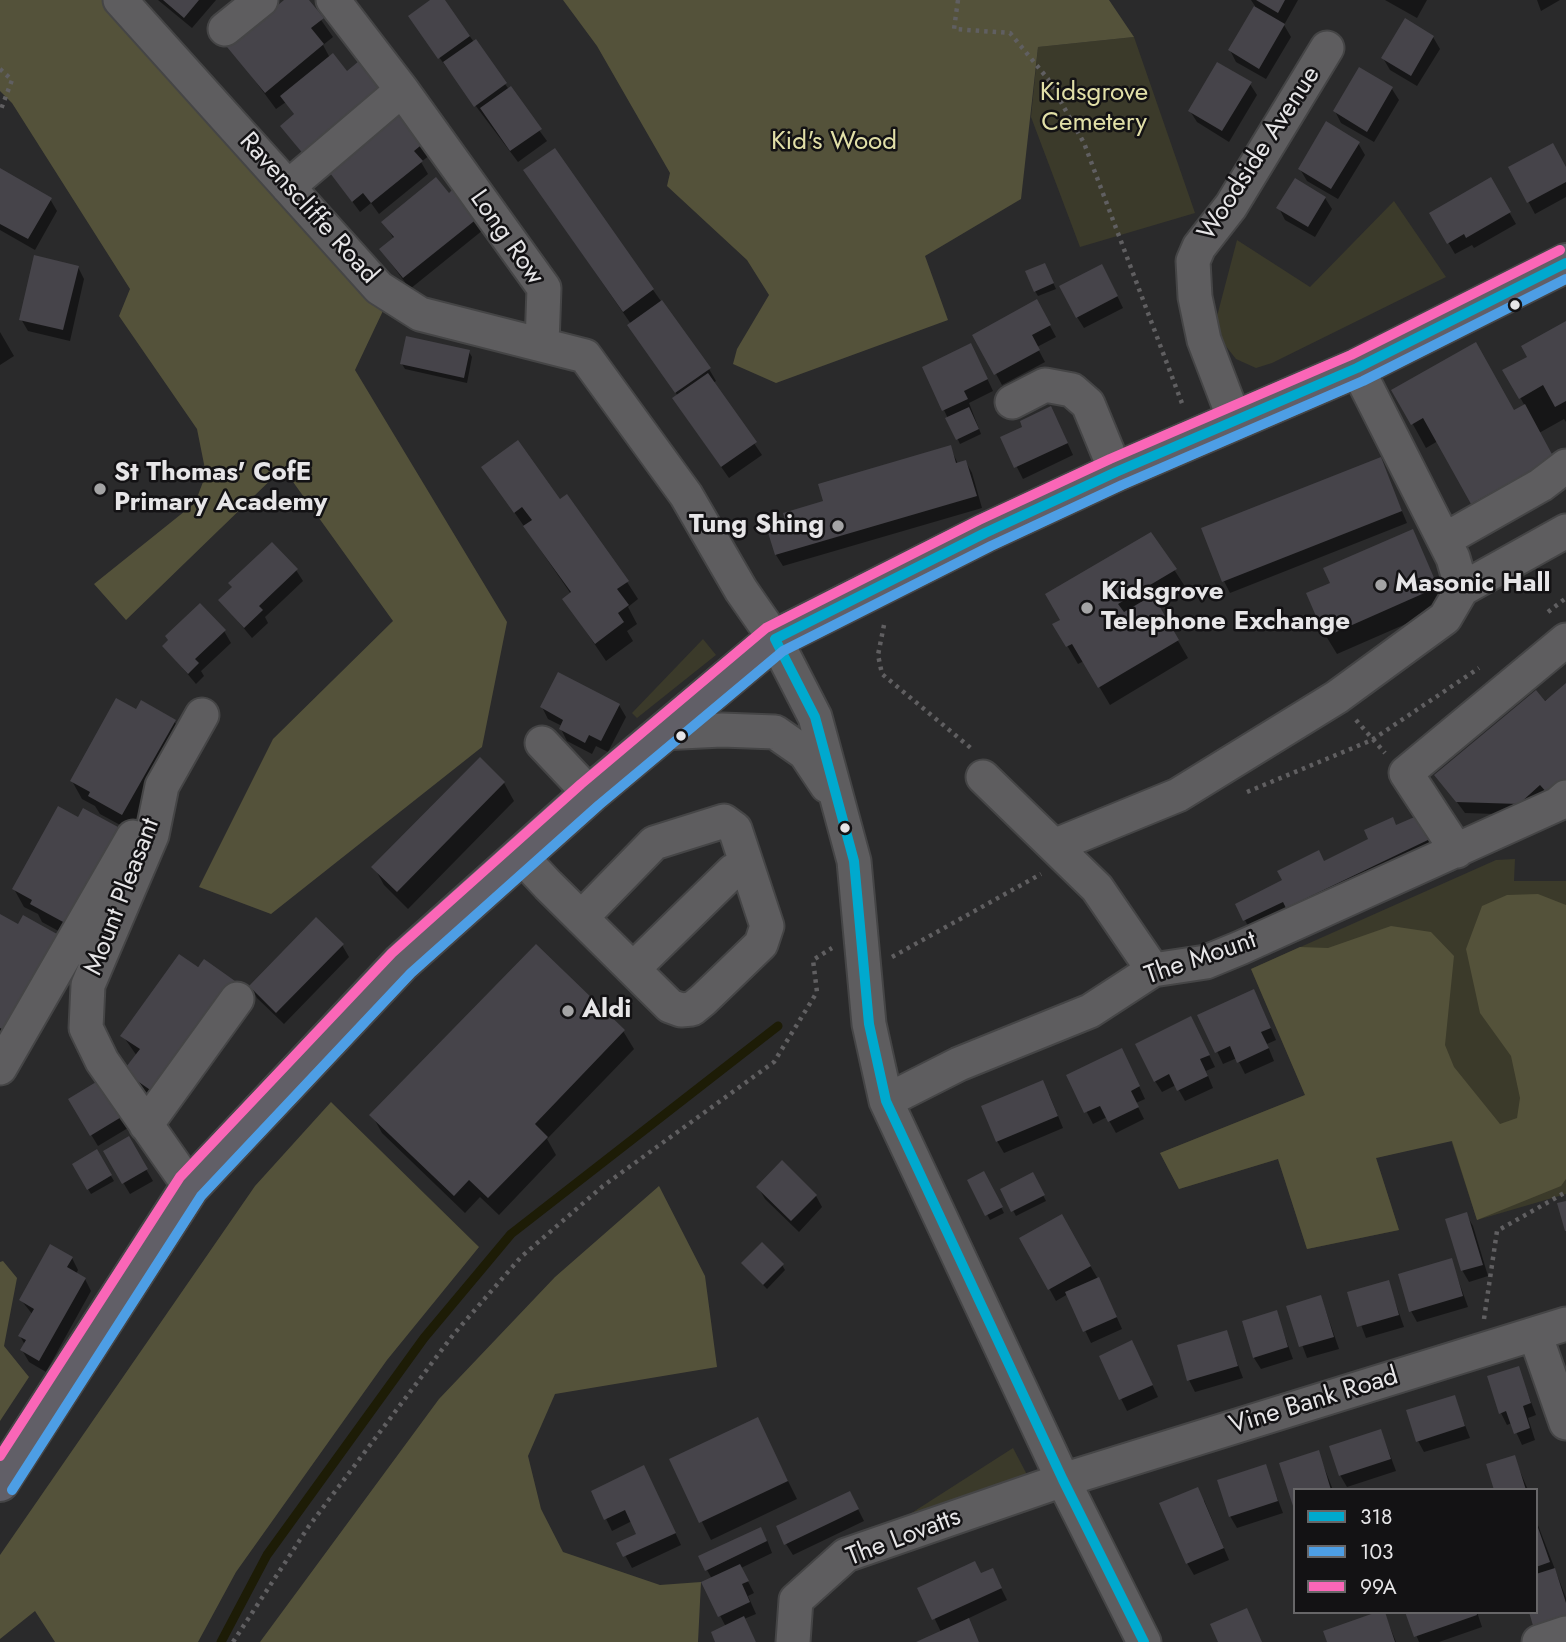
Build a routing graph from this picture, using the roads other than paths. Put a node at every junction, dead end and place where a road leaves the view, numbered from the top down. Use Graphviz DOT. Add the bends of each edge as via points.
graph roads {
  1 [pos="120,0"];
  2 [pos="261,0"];
  3 [pos="332,0"];
  4 [pos="225,29"];
  5 [pos="1327,48"];
  6 [pos="402,90"];
  7 [pos="288,187"];
  8 [pos="1566,263"];
  9 [pos="542,344"];
  10 [pos="1357,368"];
  11 [pos="1012,402"];
  12 [pos="1236,421"];
  13 [pos="1566,467"];
  14 [pos="1116,472"];
  15 [pos="1566,531"];
  16 [pos="1444,540"];
  17 [pos="1462,589"];
  18 [pos="775,639"];
  19 [pos="1566,640"];
  20 [pos="202,715"];
  21 [pos="661,733"];
  22 [pos="542,744"];
  23 [pos="983,777"];
  24 [pos="162,786"];
  25 [pos="590,793"];
  26 [pos="1563,803"];
  27 [pos="841,809"];
  28 [pos="1056,845"];
  29 [pos="1457,850"];
  30 [pos="520,855"];
  31 [pos="747,865"];
  32 [pos="581,918"];
  33 [pos="633,970"];
  34 [pos="1153,970"];
  35 [pos="237,999"];
  36 [pos="0,1069"];
  37 [pos="886,1101"];
  38 [pos="146,1125"];
  39 [pos="190,1187"];
  40 [pos="1551,1329"];
  41 [pos="1566,1423"];
  42 [pos="1063,1480"];
  43 [pos="0,1482"];
  44 [pos="1566,1633"];
  45 [pos="793,1642"];
  46 [pos="1143,1642"];
  47 [pos="1539,1642"];
  1 -- 7 [label="street, Ravenscliffe Road"];
  2 -- 4 [label="street"];
  3 -- 6 [label="street, Long Row"];
  5 -- 12 [label="street, Woodside Avenue" via="1193,261 1204,340"];
  6 -- 7 [label="street"];
  6 -- 9 [label="street, Long Row" via="544,288"];
  7 -- 9 [label="street, Ravenscliffe Road" via="379,288 410,308"];
  8 -- 10 [label="main road"];
  9 -- 18 [label="street" via="584,356 687,495"];
  10 -- 12 [label="main road"];
  10 -- 16 [label="street"];
  11 -- 14 [label="street" via="1045,385 1072,390 1088,404"];
  12 -- 14 [label="main road"];
  13 -- 16 [label="street"];
  14 -- 18 [label="main road"];
  15 -- 17 [label="street"];
  16 -- 17 [label="street"];
  17 -- 28 [label="street" via="1445,618 1337,697 1178,795"];
  18 -- 21 [label="main road"];
  18 -- 27 [label="street" via="815,717"];
  19 -- 29 [label="street" via="1406,773"];
  20 -- 24 [label="street, Mount Pleasant"];
  21 -- 25 [label="main road"];
  21 -- 27 [label="street" via="775,732 805,753"];
  22 -- 25 [label="street"];
  23 -- 28 [label="street"];
  24 -- 36 [label="street, Mount Pleasant"];
  24 -- 38 [label="street, Mount Pleasant" via="152,835 88,985 86,1028 102,1061"];
  25 -- 30 [label="main road"];
  26 -- 29 [label="street, The Mount"];
  27 -- 37 [label="street" via="854,861 869,1024"];
  28 -- 34 [label="street" via="1097,888"];
  29 -- 34 [label="street, The Mount" via="1217,957"];
  30 -- 32 [label="street"];
  30 -- 39 [label="main road" via="401,963"];
  31 -- 32 [label="street" via="735,829 724,821 659,840"];
  31 -- 33 [label="street" via="733,870"];
  31 -- 33 [label="street" via="767,926 765,936 703,1000 692,1009 670,1006"];
  32 -- 33 [label="street"];
  34 -- 37 [label="street, The Mount" via="1090,1011 959,1064"];
  35 -- 38 [label="street"];
  37 -- 42 [label="street"];
  38 -- 39 [label="street, Mount Pleasant"];
  39 -- 43 [label="main road"];
  40 -- 41 [label="street"];
  40 -- 42 [label="street, Vine Bank Road"];
  42 -- 45 [label="street, The Lovatts" via="846,1555 796,1600"];
  42 -- 46 [label="street"];
  44 -- 47 [label="street"];
}
